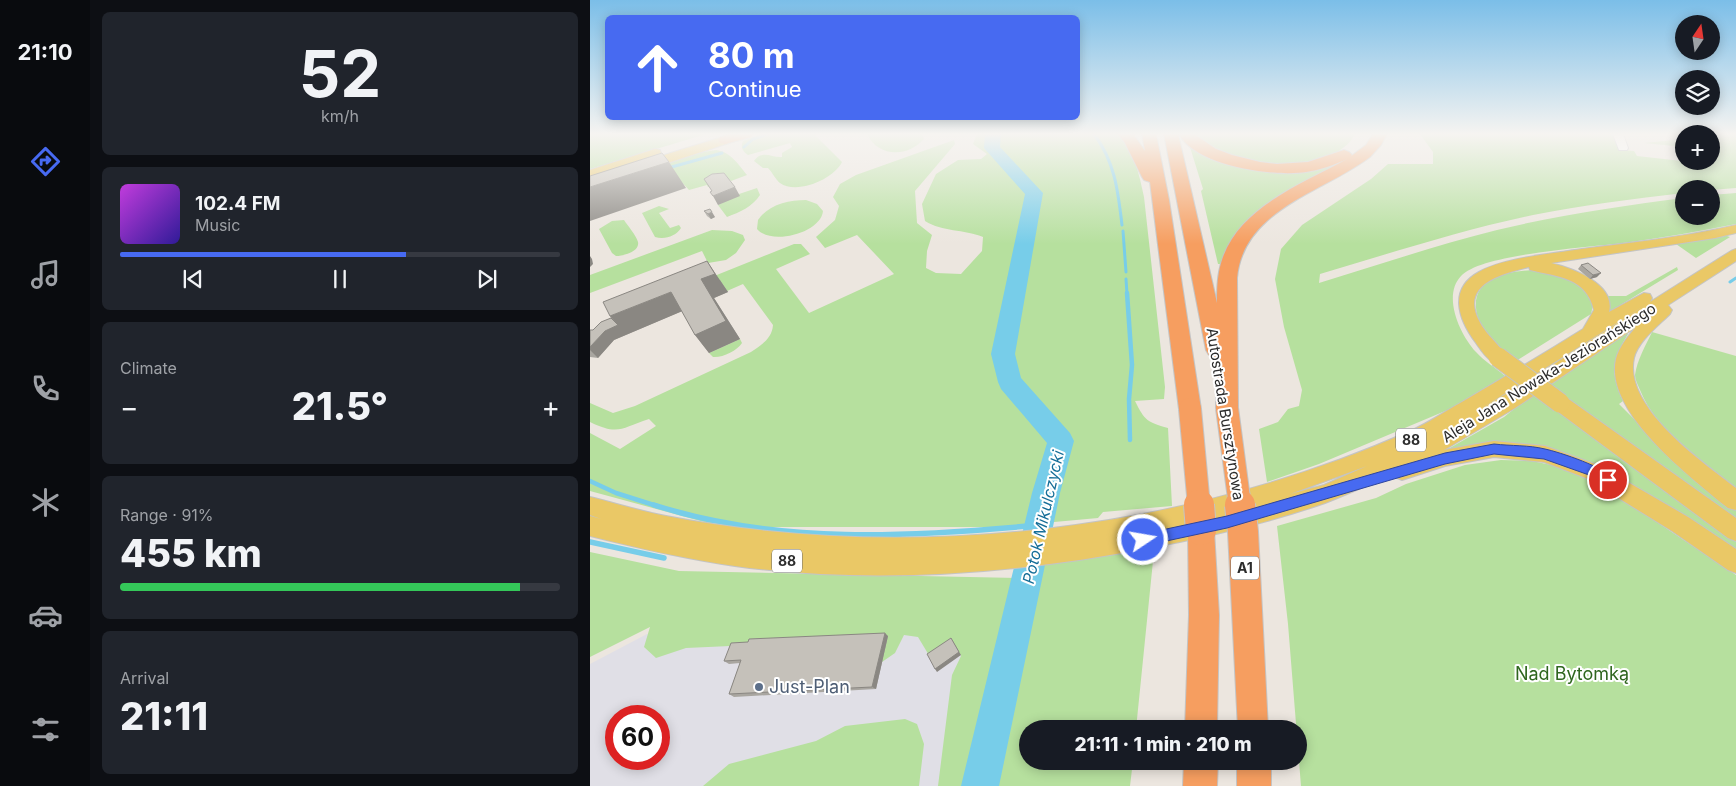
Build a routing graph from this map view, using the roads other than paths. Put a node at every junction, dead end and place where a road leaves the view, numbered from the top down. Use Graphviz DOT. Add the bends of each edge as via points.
graph roads {
  1 [pos="603,171"];
  2 [pos="619,171"];
  3 [pos="1146,171"];
  4 [pos="1156,171"];
  5 [pos="1179,171"];
  6 [pos="1337,171"];
  7 [pos="590,173"];
  8 [pos="590,184"];
  9 [pos="1161,200"];
  10 [pos="1736,229"];
  11 [pos="1736,241"];
  12 [pos="1736,254"];
  13 [pos="1508,267"];
  14 [pos="1694,280"];
  15 [pos="1589,332"];
  16 [pos="1560,403"];
  17 [pos="1226,408"];
  18 [pos="1326,493"];
  19 [pos="1736,501"];
  20 [pos="590,506"];
  21 [pos="590,526"];
  22 [pos="1736,531"];
  23 [pos="1070,544"];
  24 [pos="990,552"];
  25 [pos="1736,562"];
  26 [pos="1201,720"];
  27 [pos="1253,720"];
  28 [pos="1200,770"];
  29 [pos="1254,770"];
  30 [pos="1200,786"];
  31 [pos="1254,786"];
  1 -- 7 [label="main road"];
  2 -- 8 [label="main road"];
  3 -- 9 [label="highway"];
  4 -- 9 [label="highway"];
  5 -- 17 [label="highway, Autostrada Bursztynowa / A1" via="1215,337"];
  6 -- 17 [label="highway" via="1283,201 1262,217 1237,248 1228,270 1226,293"];
  9 -- 26 [label="highway, bridge" via="1190,409 1201,539 1204,615"];
  10 -- 13 [label="main road"];
  11 -- 15 [label="main road, Aleja Jana Nowaka-Jeziorańskiego / 88"];
  12 -- 14 [label="main road, Aleja Jana Nowaka-Jeziorańskiego / 88"];
  13 -- 15 [label="main road" via="1553,268 1567,272 1590,286 1600,298 1602,310"];
  13 -- 16 [label="main road, bridge" via="1477,280 1469,294 1468,310 1472,325 1498,357"];
  14 -- 18 [label="main road, Aleja Jana Nowaka-Jeziorańskiego / 88" via="1530,388 1436,444"];
  14 -- 19 [label="main road" via="1639,334 1625,359 1626,383 1638,412 1654,431"];
  15 -- 23 [label="main road, Aleja Jana Nowaka-Jeziorańskiego / 88" via="1417,437 1313,480 1221,507 1120,528"];
  16 -- 22 [label="main road"];
  17 -- 27 [label="highway, Autostrada Bursztynowa / A1, bridge" via="1243,532"];
  18 -- 23 [label="main road, Aleja Jana Nowaka-Jeziorańskiego / 88" via="1227,522 1127,543"];
  18 -- 25 [label="main road" via="1445,458 1494,449 1544,454 1594,472"];
  20 -- 24 [label="main road, Aleja Jana Nowaka-Jeziorańskiego / 88" via="676,528 759,540 823,546"];
  21 -- 24 [label="main road, Aleja Jana Nowaka-Jeziorańskiego / 88" via="665,544 752,558 812,563 895,564"];
  23 -- 24 [label="main road, Aleja Jana Nowaka-Jeziorańskiego / 88"];
  28 -- 30 [label="highway"];
  29 -- 31 [label="highway"];
}
